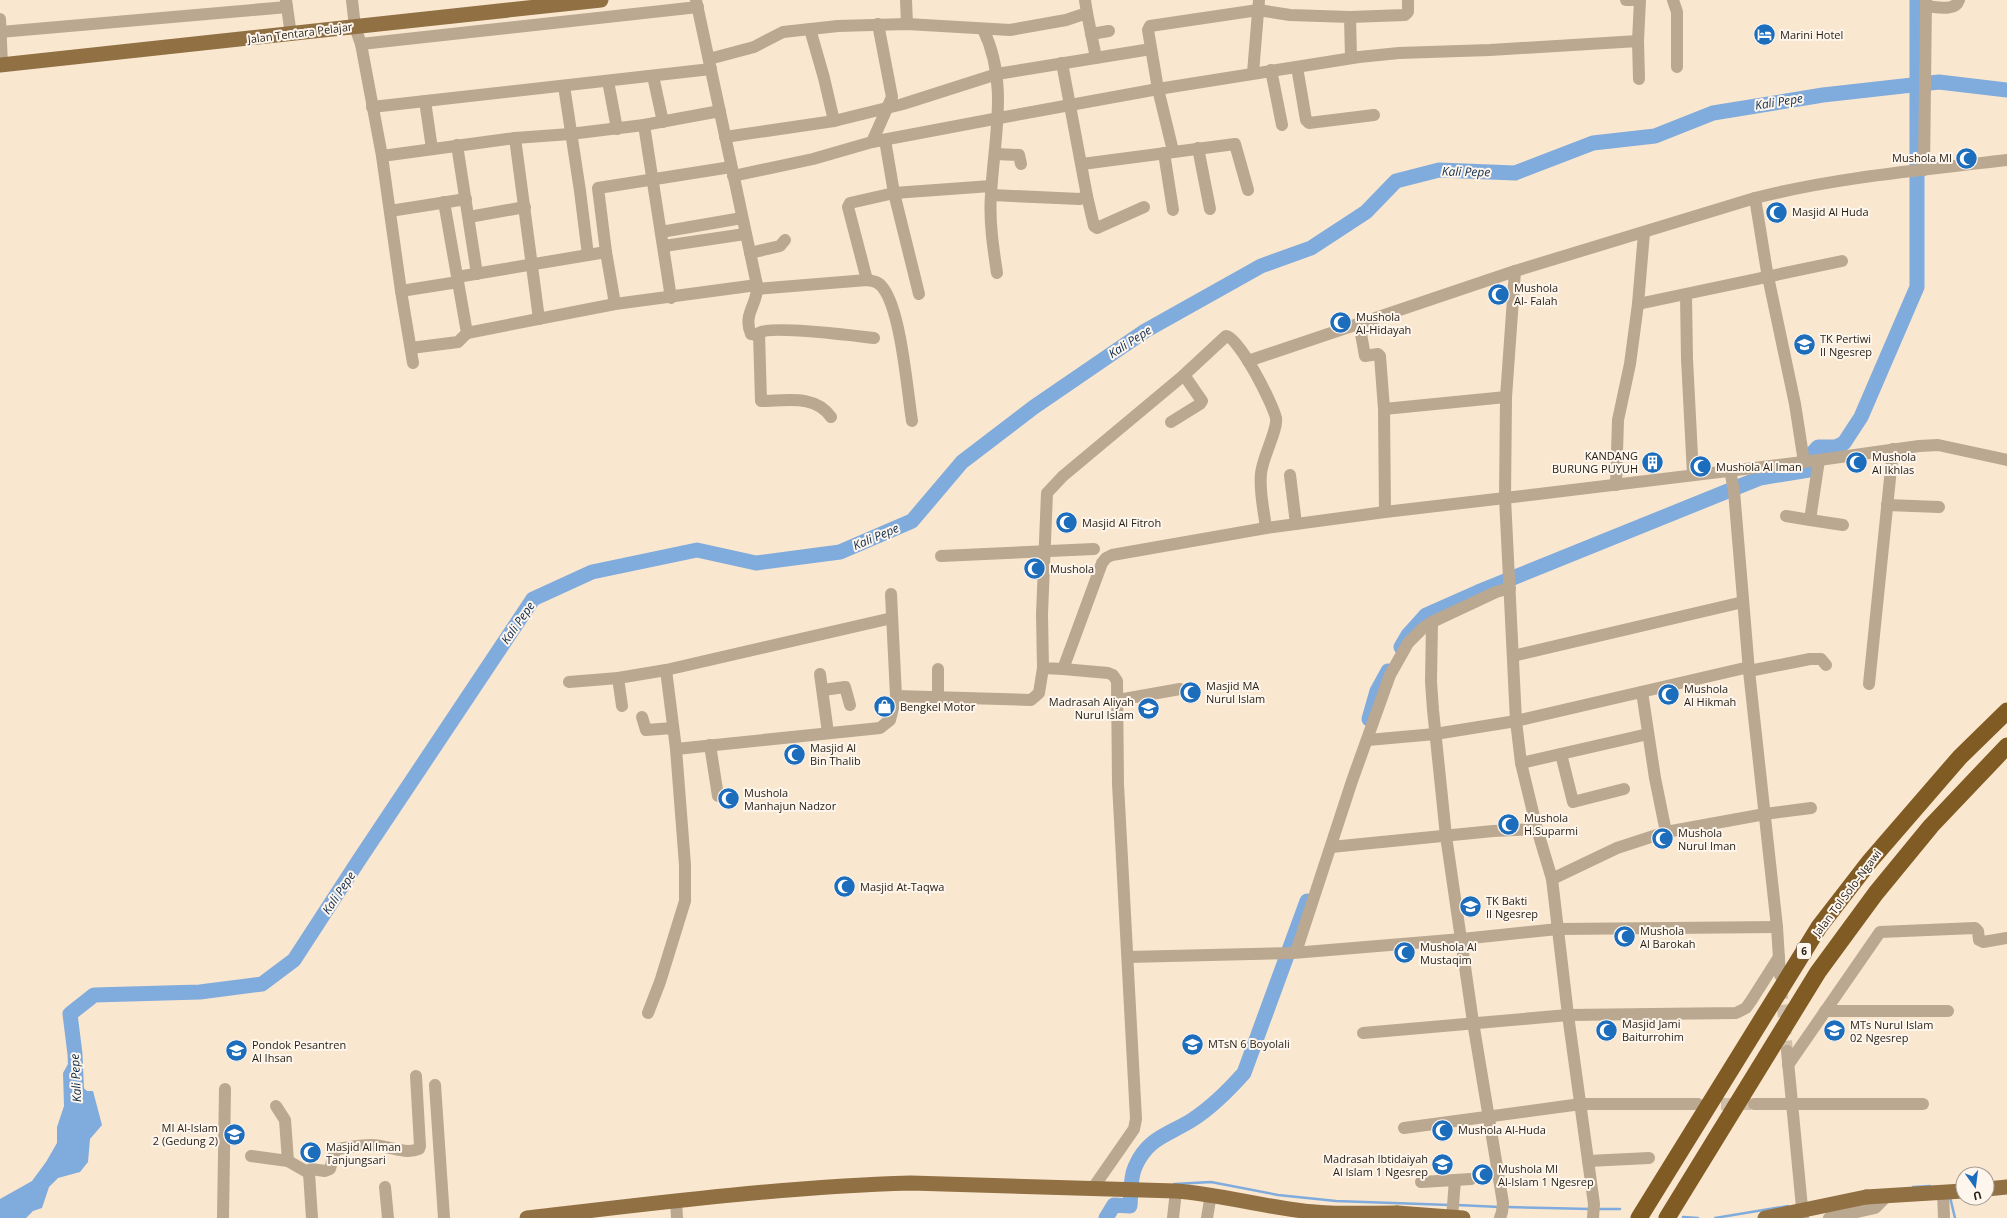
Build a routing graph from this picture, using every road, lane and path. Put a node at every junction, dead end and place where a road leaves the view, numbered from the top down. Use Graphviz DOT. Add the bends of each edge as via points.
graph roads {
  1 [pos="352,0"];
  2 [pos="601,0"];
  3 [pos="906,0"];
  4 [pos="1085,0"];
  5 [pos="1408,0"];
  6 [pos="1626,0"];
  7 [pos="1633,0"];
  8 [pos="1640,0"];
  9 [pos="1673,0"];
  10 [pos="1960,0"];
  11 [pos="697,3"];
  12 [pos="1926,3"];
  13 [pos="287,4"];
  14 [pos="1258,5"];
  15 [pos="1087,13"];
  16 [pos="1350,17"];
  17 [pos="0,20"];
  18 [pos="373,24"];
  19 [pos="878,24"];
  20 [pos="907,24"];
  21 [pos="355,26"];
  22 [pos="810,29"];
  23 [pos="1109,31"];
  24 [pos="0,32"];
  25 [pos="1091,34"];
  26 [pos="290,35"];
  27 [pos="987,36"];
  28 [pos="1638,41"];
  29 [pos="375,43"];
  30 [pos="361,44"];
  31 [pos="1151,49"];
  32 [pos="1096,58"];
  33 [pos="1352,58"];
  34 [pos="1062,63"];
  35 [pos="710,64"];
  36 [pos="1,65"];
  37 [pos="1297,66"];
  38 [pos="1677,67"];
  39 [pos="1271,70"];
  40 [pos="1253,73"];
  41 [pos="997,74"];
  42 [pos="653,76"];
  43 [pos="1639,79"];
  44 [pos="608,81"];
  45 [pos="564,86"];
  46 [pos="1158,89"];
  47 [pos="425,101"];
  48 [pos="1071,105"];
  49 [pos="892,106"];
  50 [pos="372,107"];
  51 [pos="720,111"];
  52 [pos="1374,115"];
  53 [pos="999,118"];
  54 [pos="834,121"];
  55 [pos="663,122"];
  56 [pos="644,125"];
  57 [pos="1282,125"];
  58 [pos="617,128"];
  59 [pos="570,134"];
  60 [pos="725,137"];
  61 [pos="515,138"];
  62 [pos="879,141"];
  63 [pos="457,145"];
  64 [pos="1198,148"];
  65 [pos="432,149"];
  66 [pos="1168,152"];
  67 [pos="995,154"];
  68 [pos="382,156"];
  69 [pos="2007,160"];
  70 [pos="1021,164"];
  71 [pos="1082,164"];
  72 [pos="1920,170"];
  73 [pos="732,172"];
  74 [pos="652,180"];
  75 [pos="598,188"];
  76 [pos="991,190"];
  77 [pos="1248,190"];
  78 [pos="580,191"];
  79 [pos="894,193"];
  80 [pos="1088,196"];
  81 [pos="1755,198"];
  82 [pos="466,199"];
  83 [pos="444,202"];
  84 [pos="525,207"];
  85 [pos="1144,207"];
  86 [pos="1210,209"];
  87 [pos="1173,210"];
  88 [pos="390,211"];
  89 [pos="469,217"];
  90 [pos="742,218"];
  91 [pos="661,232"];
  92 [pos="1644,233"];
  93 [pos="746,234"];
  94 [pos="785,240"];
  95 [pos="664,246"];
  96 [pos="606,252"];
  97 [pos="750,252"];
  98 [pos="588,255"];
  99 [pos="1842,261"];
  100 [pos="532,266"];
  101 [pos="1515,271"];
  102 [pos="997,273"];
  103 [pos="477,274"];
  104 [pos="1768,278"];
  105 [pos="457,280"];
  106 [pos="867,280"];
  107 [pos="761,287"];
  108 [pos="401,291"];
  109 [pos="919,294"];
  110 [pos="1686,295"];
  111 [pos="671,298"];
  112 [pos="615,304"];
  113 [pos="1638,304"];
  114 [pos="539,319"];
  115 [pos="1359,323"];
  116 [pos="467,333"];
  117 [pos="758,335"];
  118 [pos="874,338"];
  119 [pos="411,348"];
  120 [pos="1248,361"];
  121 [pos="413,363"];
  122 [pos="1184,375"];
  123 [pos="1506,397"];
  124 [pos="1384,409"];
  125 [pos="831,417"];
  126 [pos="912,421"];
  127 [pos="1171,422"];
  128 [pos="1893,449"];
  129 [pos="2007,460"];
  130 [pos="1812,461"];
  131 [pos="1730,470"];
  132 [pos="1290,475"];
  133 [pos="1693,475"];
  134 [pos="1616,485"];
  135 [pos="1505,498"];
  136 [pos="1887,505"];
  137 [pos="1939,507"];
  138 [pos="1385,512"];
  139 [pos="1786,516"];
  140 [pos="1810,520"];
  141 [pos="1296,524"];
  142 [pos="1843,524"];
  143 [pos="1266,528"];
  144 [pos="1094,549"];
  145 [pos="1045,552"];
  146 [pos="941,556"];
  147 [pos="1510,584"];
  148 [pos="891,594"];
  149 [pos="1743,602"];
  150 [pos="892,618"];
  151 [pos="1432,622"];
  152 [pos="1513,656"];
  153 [pos="1826,665"];
  154 [pos="1043,668"];
  155 [pos="938,669"];
  156 [pos="1063,669"];
  157 [pos="1749,669"];
  158 [pos="666,670"];
  159 [pos="820,674"];
  160 [pos="618,678"];
  161 [pos="568,682"];
  162 [pos="1869,684"];
  163 [pos="1180,689"];
  164 [pos="823,690"];
  165 [pos="1642,692"];
  166 [pos="896,696"];
  167 [pos="938,698"];
  168 [pos="1118,700"];
  169 [pos="850,705"];
  170 [pos="622,706"];
  171 [pos="2007,711"];
  172 [pos="642,717"];
  173 [pos="1516,721"];
  174 [pos="673,728"];
  175 [pos="828,733"];
  176 [pos="1435,734"];
  177 [pos="1648,734"];
  178 [pos="1368,740"];
  179 [pos="710,745"];
  180 [pos="2007,746"];
  181 [pos="676,749"];
  182 [pos="1561,754"];
  183 [pos="1521,763"];
  184 [pos="1624,789"];
  185 [pos="718,796"];
  186 [pos="1811,808"];
  187 [pos="1765,814"];
  188 [pos="1537,829"];
  189 [pos="1666,832"];
  190 [pos="1446,836"];
  191 [pos="1331,847"];
  192 [pos="1552,879"];
  193 [pos="1777,928"];
  194 [pos="1558,929"];
  195 [pos="2007,938"];
  196 [pos="1462,939"];
  197 [pos="1290,953"];
  198 [pos="1128,957"];
  199 [pos="1779,957"];
  200 [pos="1780,975"];
  201 [pos="1825,1011"];
  202 [pos="1948,1011"];
  203 [pos="648,1013"];
  204 [pos="1568,1015"];
  205 [pos="1473,1022"];
  206 [pos="1363,1033"];
  207 [pos="1787,1051"];
  208 [pos="1788,1066"];
  209 [pos="416,1076"];
  210 [pos="435,1085"];
  211 [pos="225,1088"];
  212 [pos="1581,1104"];
  213 [pos="1698,1104"];
  214 [pos="1754,1104"];
  215 [pos="1793,1104"];
  216 [pos="1923,1104"];
  217 [pos="276,1106"];
  218 [pos="1488,1116"];
  219 [pos="1404,1128"];
  220 [pos="252,1156"];
  221 [pos="1649,1158"];
  222 [pos="288,1161"];
  223 [pos="1588,1161"];
  224 [pos="308,1171"];
  225 [pos="1471,1179"];
  226 [pos="1455,1180"];
  227 [pos="1421,1182"];
  228 [pos="385,1187"];
  229 [pos="2007,1187"];
  230 [pos="1093,1188"];
  231 [pos="1995,1188"];
  232 [pos="1176,1191"];
  233 [pos="1952,1191"];
  234 [pos="1211,1194"];
  235 [pos="1888,1195"];
  236 [pos="676,1200"];
  237 [pos="1802,1208"];
  238 [pos="1502,1211"];
  239 [pos="1593,1212"];
  240 [pos="1456,1213"];
  241 [pos="1345,1214"];
  242 [pos="559,1216"];
  243 [pos="223,1218"];
  244 [pos="312,1218"];
  245 [pos="388,1218"];
  246 [pos="444,1218"];
  247 [pos="527,1218"];
  248 [pos="677,1218"];
  249 [pos="1173,1218"];
  250 [pos="1207,1218"];
  251 [pos="1364,1218"];
  252 [pos="1638,1218"];
  253 [pos="1667,1218"];
  254 [pos="1765,1218"];
  255 [pos="1829,1218"];
  256 [pos="1944,1218"];
  1 -- 21 [label="street"];
  2 -- 18 [label="main road, Jalan Tentara Pelajar"];
  3 -- 20 [label="street"];
  4 -- 15 [label="street"];
  5 -- 16 [label="street" via="1406,14"];
  6 -- 7 [label="street"];
  8 -- 28 [label="street"];
  9 -- 38 [label="street" via="1677,12"];
  10 -- 12 [label="street" via="1957,5 1951,7"];
  11 -- 29 [label="street"];
  11 -- 35 [label="street"];
  12 -- 72 [label="street" via="1925,103"];
  13 -- 24 [label="street"];
  13 -- 26 [label="street"];
  14 -- 16 [label="street" via="1290,15"];
  14 -- 31 [label="street" via="1151,25 1148,30"];
  14 -- 40 [label="street"];
  15 -- 25 [label="street"];
  15 -- 27 [label="street" via="1066,20"];
  16 -- 33 [label="street"];
  17 -- 24 [label="street"];
  18 -- 21 [label="main road, Jalan Tentara Pelajar"];
  18 -- 29 [label="street"];
  19 -- 20 [label="street"];
  19 -- 22 [label="street"];
  19 -- 49 [label="street"];
  20 -- 27 [label="street"];
  21 -- 26 [label="main road, Jalan Tentara Pelajar"];
  21 -- 30 [label="street"];
  22 -- 35 [label="street" via="783,32 754,47"];
  22 -- 54 [label="street"];
  23 -- 25 [label="street"];
  24 -- 36 [label="street"];
  25 -- 32 [label="street"];
  26 -- 36 [label="main road, Jalan Tentara Pelajar"];
  27 -- 41 [label="street"];
  28 -- 33 [label="street" via="1490,50 1399,52"];
  28 -- 43 [label="street"];
  29 -- 30 [label="street"];
  30 -- 50 [label="street"];
  31 -- 32 [label="street"];
  31 -- 46 [label="street"];
  32 -- 34 [label="street"];
  33 -- 37 [label="street"];
  34 -- 41 [label="street"];
  34 -- 48 [label="street"];
  35 -- 42 [label="street"];
  35 -- 51 [label="street"];
  37 -- 39 [label="street"];
  37 -- 52 [label="street" via="1306,120 1309,123"];
  39 -- 40 [label="street"];
  39 -- 57 [label="street"];
  40 -- 46 [label="street"];
  41 -- 49 [label="street"];
  41 -- 53 [label="street"];
  42 -- 44 [label="street"];
  42 -- 55 [label="street"];
  44 -- 45 [label="street"];
  44 -- 58 [label="street"];
  45 -- 47 [label="street"];
  45 -- 59 [label="street"];
  46 -- 48 [label="street"];
  46 -- 66 [label="street"];
  47 -- 50 [label="street"];
  47 -- 65 [label="street"];
  48 -- 53 [label="street"];
  48 -- 71 [label="street"];
  49 -- 54 [label="street"];
  49 -- 62 [label="street"];
  50 -- 68 [label="street"];
  51 -- 55 [label="street"];
  51 -- 60 [label="street"];
  53 -- 62 [label="street"];
  53 -- 67 [label="street"];
  54 -- 60 [label="street"];
  55 -- 56 [label="street"];
  56 -- 58 [label="street"];
  56 -- 74 [label="street"];
  58 -- 59 [label="street"];
  59 -- 61 [label="street"];
  59 -- 78 [label="street"];
  60 -- 73 [label="street"];
  61 -- 63 [label="street"];
  61 -- 84 [label="street"];
  62 -- 73 [label="street" via="813,159"];
  62 -- 79 [label="street"];
  63 -- 65 [label="street"];
  63 -- 82 [label="street"];
  64 -- 66 [label="street"];
  64 -- 77 [label="street" via="1237,145"];
  64 -- 86 [label="street"];
  65 -- 68 [label="street"];
  66 -- 71 [label="street"];
  66 -- 87 [label="street"];
  67 -- 70 [label="street" via="1019,155"];
  67 -- 76 [label="street"];
  68 -- 88 [label="street"];
  69 -- 72 [label="street"];
  71 -- 80 [label="street"];
  72 -- 81 [label="street" via="1808,186"];
  73 -- 74 [label="street"];
  73 -- 90 [label="street"];
  74 -- 75 [label="street"];
  74 -- 91 [label="street"];
  75 -- 78 [label="street"];
  75 -- 96 [label="street"];
  76 -- 79 [label="street"];
  76 -- 80 [label="street" via="1080,199"];
  76 -- 102 [label="street"];
  78 -- 98 [label="street"];
  79 -- 106 [label="street" via="848,205"];
  79 -- 109 [label="street"];
  80 -- 85 [label="street" via="1094,226 1097,228"];
  81 -- 92 [label="street"];
  81 -- 104 [label="street"];
  82 -- 83 [label="street"];
  82 -- 89 [label="street"];
  83 -- 88 [label="street"];
  83 -- 105 [label="street"];
  84 -- 89 [label="street"];
  84 -- 100 [label="street"];
  88 -- 108 [label="street"];
  89 -- 103 [label="street"];
  90 -- 91 [label="street"];
  90 -- 93 [label="street"];
  91 -- 95 [label="street"];
  92 -- 101 [label="street"];
  92 -- 113 [label="street"];
  93 -- 95 [label="street"];
  93 -- 97 [label="street"];
  94 -- 97 [label="street" via="780,246"];
  95 -- 111 [label="street"];
  96 -- 98 [label="street"];
  96 -- 112 [label="street"];
  97 -- 107 [label="street"];
  98 -- 100 [label="street"];
  99 -- 104 [label="street"];
  100 -- 103 [label="street"];
  100 -- 114 [label="street"];
  101 -- 115 [label="street"];
  101 -- 123 [label="street"];
  103 -- 105 [label="street"];
  104 -- 110 [label="street"];
  104 -- 130 [label="street" via="1795,404"];
  105 -- 108 [label="street"];
  105 -- 116 [label="street"];
  106 -- 107 [label="street"];
  106 -- 126 [label="street" via="879,283 891,304"];
  107 -- 111 [label="street"];
  107 -- 117 [label="street" via="748,315 750,331"];
  108 -- 119 [label="street"];
  110 -- 113 [label="street"];
  110 -- 133 [label="street"];
  111 -- 112 [label="street"];
  112 -- 114 [label="street"];
  113 -- 134 [label="street" via="1630,364 1618,420"];
  114 -- 116 [label="street"];
  115 -- 120 [label="street"];
  115 -- 124 [label="street" via="1365,356 1380,356"];
  116 -- 119 [label="street" via="458,342"];
  117 -- 118 [label="street" via="761,331 767,330 837,333"];
  117 -- 125 [label="street" via="761,401 814,402 826,409"];
  119 -- 121 [label="street"];
  120 -- 122 [label="street" via="1226,336"];
  120 -- 143 [label="street" via="1276,418 1261,475"];
  122 -- 127 [label="street" via="1202,401"];
  122 -- 145 [label="street" via="1050,488 1046,497"];
  123 -- 124 [label="street"];
  123 -- 135 [label="street"];
  124 -- 138 [label="street"];
  128 -- 129 [label="street" via="1938,445"];
  128 -- 130 [label="street"];
  128 -- 136 [label="street"];
  130 -- 131 [label="street"];
  130 -- 140 [label="street"];
  131 -- 133 [label="street"];
  131 -- 149 [label="street"];
  132 -- 141 [label="street"];
  133 -- 134 [label="street"];
  134 -- 135 [label="street"];
  135 -- 138 [label="street"];
  135 -- 147 [label="street"];
  136 -- 137 [label="street"];
  136 -- 162 [label="street"];
  138 -- 141 [label="street"];
  139 -- 140 [label="street"];
  140 -- 142 [label="street"];
  141 -- 143 [label="street"];
  143 -- 156 [label="street" via="1106,558"];
  144 -- 145 [label="street"];
  145 -- 146 [label="street"];
  145 -- 154 [label="street"];
  147 -- 151 [label="street"];
  147 -- 152 [label="street"];
  148 -- 150 [label="street"];
  149 -- 152 [label="street"];
  149 -- 157 [label="street"];
  150 -- 158 [label="street"];
  150 -- 166 [label="street"];
  151 -- 176 [label="street" via="1431,682"];
  151 -- 178 [label="street" via="1408,643 1392,672"];
  152 -- 173 [label="street"];
  153 -- 157 [label="street" via="1821,659 1810,659"];
  154 -- 156 [label="street"];
  154 -- 167 [label="street" via="1039,693 1031,700"];
  155 -- 167 [label="street"];
  156 -- 168 [label="street" via="1113,675 1117,681"];
  157 -- 165 [label="street"];
  157 -- 187 [label="street"];
  158 -- 160 [label="street"];
  158 -- 174 [label="street"];
  159 -- 164 [label="street"];
  160 -- 161 [label="street"];
  160 -- 170 [label="street"];
  163 -- 168 [label="street"];
  164 -- 169 [label="street" via="845,687"];
  164 -- 175 [label="street"];
  165 -- 173 [label="street"];
  165 -- 177 [label="street"];
  166 -- 167 [label="street"];
  166 -- 175 [label="street" via="894,712 880,728"];
  168 -- 198 [label="street" via="1118,784"];
  171 -- 252 [label="highway, Jalan Tol Solo–Ngawi / 6" via="1950,769 1870,861 1819,927"];
  172 -- 174 [label="street" via="646,730"];
  173 -- 176 [label="street"];
  173 -- 183 [label="street"];
  174 -- 181 [label="street"];
  175 -- 179 [label="street"];
  176 -- 178 [label="street"];
  176 -- 190 [label="street"];
  177 -- 182 [label="street"];
  177 -- 189 [label="street"];
  178 -- 191 [label="street"];
  179 -- 181 [label="street"];
  179 -- 185 [label="street"];
  180 -- 253 [label="highway, 6" via="1932,826 1876,893 1818,972"];
  181 -- 203 [label="street" via="685,901"];
  182 -- 183 [label="street"];
  182 -- 184 [label="street" via="1573,802"];
  183 -- 188 [label="street"];
  186 -- 187 [label="street"];
  187 -- 189 [label="street"];
  187 -- 193 [label="street"];
  188 -- 190 [label="street"];
  188 -- 192 [label="street"];
  189 -- 192 [label="street" via="1617,848"];
  190 -- 191 [label="street"];
  190 -- 196 [label="street"];
  191 -- 197 [label="street"];
  192 -- 194 [label="street"];
  193 -- 194 [label="street"];
  193 -- 199 [label="street"];
  194 -- 196 [label="street"];
  194 -- 204 [label="street"];
  195 -- 201 [label="street" via="1983,942 1975,928 1882,931"];
  196 -- 197 [label="street"];
  196 -- 205 [label="street"];
  197 -- 198 [label="street"];
  198 -- 230 [label="street" via="1136,1119 1134,1129"];
  199 -- 200 [label="street"];
  199 -- 204 [label="street" via="1746,1008 1736,1013"];
  201 -- 202 [label="street"];
  201 -- 208 [label="street"];
  204 -- 205 [label="street"];
  204 -- 212 [label="street"];
  205 -- 206 [label="street"];
  205 -- 218 [label="street"];
  207 -- 208 [label="street"];
  208 -- 215 [label="street"];
  209 -- 224 [label="street" via="419,1149 409,1151 371,1144 338,1149 335,1151 330,1169"];
  210 -- 246 [label="street"];
  211 -- 243 [label="street"];
  212 -- 213 [label="street"];
  212 -- 218 [label="street"];
  212 -- 223 [label="street"];
  214 -- 215 [label="street"];
  215 -- 216 [label="street"];
  215 -- 237 [label="street"];
  217 -- 222 [label="street" via="285,1120"];
  218 -- 219 [label="street"];
  218 -- 238 [label="street"];
  220 -- 222 [label="street"];
  221 -- 223 [label="street"];
  222 -- 224 [label="street"];
  223 -- 239 [label="street"];
  224 -- 244 [label="street" via="311,1177"];
  225 -- 226 [label="street"];
  226 -- 227 [label="street"];
  226 -- 240 [label="street"];
  228 -- 245 [label="street"];
  229 -- 231 [label="main road"];
  230 -- 232 [label="main road"];
  230 -- 236 [label="main road" via="896,1183"];
  232 -- 234 [label="main road"];
  232 -- 249 [label="street"];
  233 -- 235 [label="main road"];
  233 -- 256 [label="street"];
  234 -- 241 [label="main road" via="1273,1207"];
  234 -- 250 [label="street"];
  235 -- 254 [label="main road, bridge" via="1866,1197"];
  235 -- 255 [label="street" via="1875,1208"];
  236 -- 242 [label="main road"];
  236 -- 248 [label="street"];
  240 -- 241 [label="main road, bridge"];
  241 -- 251 [label="street"];
  242 -- 247 [label="main road"];
}
